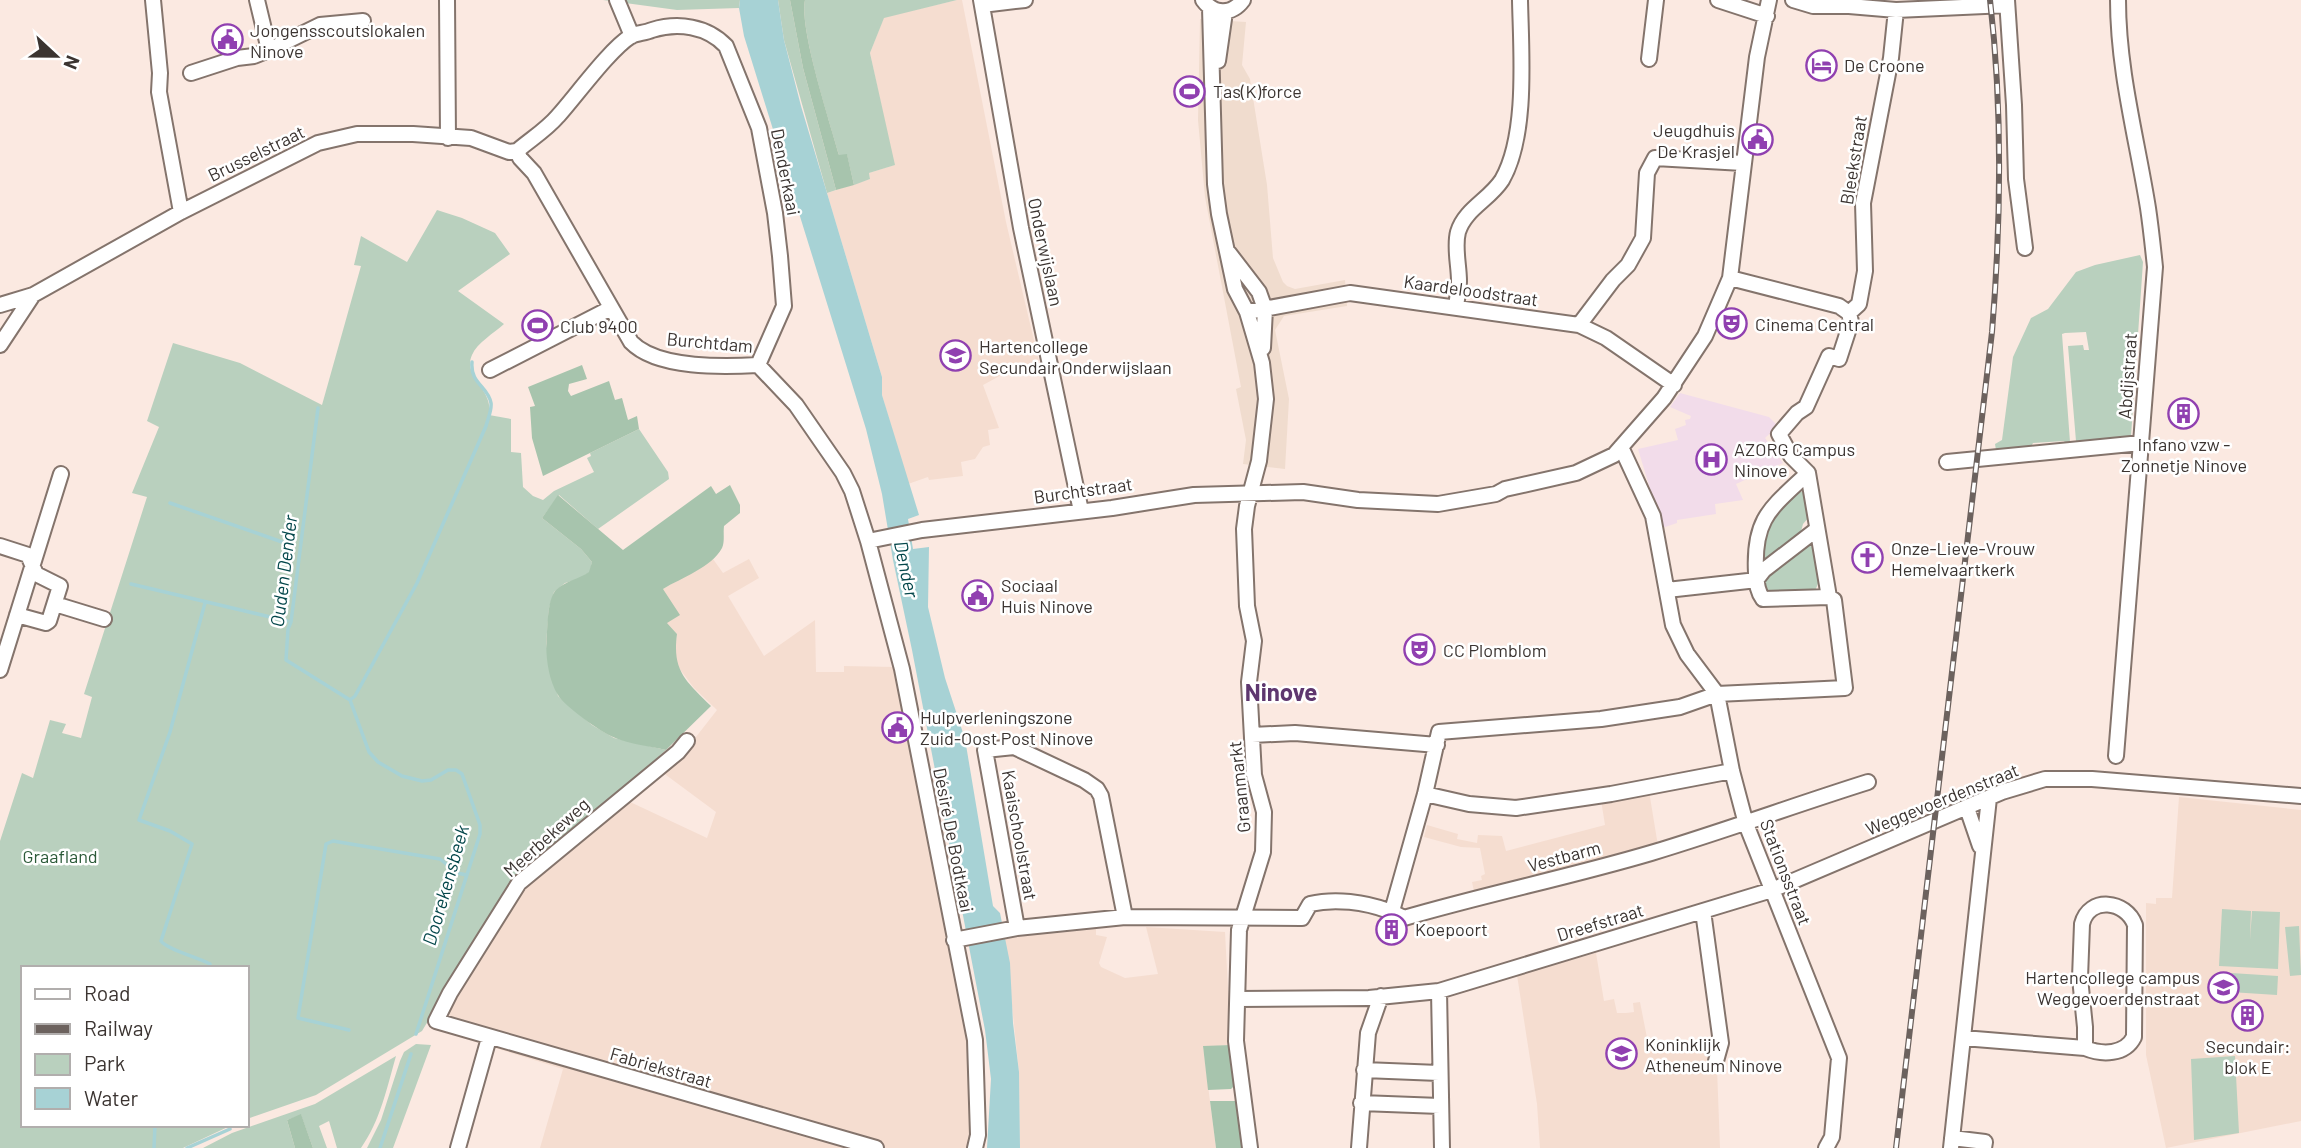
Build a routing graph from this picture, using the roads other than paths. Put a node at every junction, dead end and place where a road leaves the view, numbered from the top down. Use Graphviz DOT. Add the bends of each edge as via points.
graph roads {
  1 [pos="153,0"];
  2 [pos="257,0"];
  3 [pos="447,0"];
  4 [pos="617,0"];
  5 [pos="1025,0"];
  6 [pos="1243,0"];
  7 [pos="1520,0"];
  8 [pos="1656,0"];
  9 [pos="1718,0"];
  10 [pos="1769,0"];
  11 [pos="1793,0"];
  12 [pos="2118,0"];
  13 [pos="981,2"];
  14 [pos="2007,2"];
  15 [pos="1213,7"];
  16 [pos="1896,10"];
  17 [pos="1767,16"];
  18 [pos="363,21"];
  19 [pos="632,36"];
  20 [pos="269,50"];
  21 [pos="1649,59"];
  22 [pos="191,73"];
  23 [pos="448,138"];
  24 [pos="517,151"];
  25 [pos="1743,163"];
  26 [pos="181,212"];
  27 [pos="1225,248"];
  28 [pos="2025,248"];
  29 [pos="1730,278"];
  30 [pos="33,295"];
  31 [pos="0,305"];
  32 [pos="1456,307"];
  33 [pos="611,308"];
  34 [pos="1265,309"];
  35 [pos="1247,312"];
  36 [pos="1849,313"];
  37 [pos="1579,325"];
  38 [pos="0,345"];
  39 [pos="1262,363"];
  40 [pos="758,365"];
  41 [pos="489,370"];
  42 [pos="1674,385"];
  43 [pos="2141,443"];
  44 [pos="1621,447"];
  45 [pos="1947,462"];
  46 [pos="1808,473"];
  47 [pos="61,474"];
  48 [pos="1251,492"];
  49 [pos="1081,511"];
  50 [pos="1816,530"];
  51 [pos="879,539"];
  52 [pos="0,546"];
  53 [pos="33,565"];
  54 [pos="1757,580"];
  55 [pos="1667,590"];
  56 [pos="1829,597"];
  57 [pos="55,604"];
  58 [pos="17,615"];
  59 [pos="104,620"];
  60 [pos="4,645"];
  61 [pos="0,670"];
  62 [pos="1717,694"];
  63 [pos="1252,735"];
  64 [pos="1438,738"];
  65 [pos="687,741"];
  66 [pos="1732,771"];
  67 [pos="2113,781"];
  68 [pos="1868,782"];
  69 [pos="1425,794"];
  70 [pos="2301,796"];
  71 [pos="1989,798"];
  72 [pos="1967,807"];
  73 [pos="1746,824"];
  74 [pos="1982,850"];
  75 [pos="1772,890"];
  76 [pos="1392,911"];
  77 [pos="1703,911"];
  78 [pos="1125,917"];
  79 [pos="1244,919"];
  80 [pos="1017,928"];
  81 [pos="958,939"];
  82 [pos="1438,991"];
  83 [pos="1381,996"];
  84 [pos="1238,999"];
  85 [pos="436,1021"];
  86 [pos="489,1038"];
  87 [pos="1962,1038"];
  88 [pos="2085,1048"];
  89 [pos="1716,1061"];
  90 [pos="1364,1069"];
  91 [pos="1439,1073"];
  92 [pos="1361,1103"];
  93 [pos="1440,1107"];
  94 [pos="1951,1143"];
  95 [pos="458,1148"];
  96 [pos="876,1148"];
  97 [pos="975,1148"];
  98 [pos="1250,1148"];
  99 [pos="1359,1148"];
  100 [pos="1442,1148"];
  101 [pos="1826,1148"];
  102 [pos="1984,1148"];
  1 -- 26 [label="street" via="159,92"];
  2 -- 20 [label="street"];
  3 -- 23 [label="street"];
  4 -- 19 [label="street"];
  5 -- 13 [label="street"];
  6 -- 15 [label="street" via="1232,10"];
  7 -- 32 [label="street" via="1521,95 1516,137 1503,178 1463,218 1458,232"];
  8 -- 21 [label="street"];
  9 -- 17 [label="street"];
  10 -- 17 [label="street, Burchtstraat"];
  11 -- 16 [label="street" via="1813,6"];
  12 -- 43 [label="street, Abdijstraat" via="2120,46 2155,267"];
  13 -- 49 [label="street, Onderwijslaan" via="1021,228"];
  14 -- 16 [label="street"];
  14 -- 28 [label="street" via="2016,179"];
  15 -- 27 [label="street" via="1215,184"];
  16 -- 36 [label="street, Bleekstraat" via="1863,204 1865,271 1859,304"];
  17 -- 25 [label="street, Burchtstraat"];
  18 -- 20 [label="street" via="320,25"];
  19 -- 24 [label="street" via="545,130"];
  19 -- 40 [label="street, Denderkaai" via="665,25 701,30 718,38 726,46 760,128 775,213 784,306"];
  20 -- 22 [label="street"];
  23 -- 24 [label="street, Brusselstraat" via="471,138"];
  23 -- 26 [label="street, Brusselstraat" via="357,134 327,141"];
  24 -- 33 [label="street, Burchtdam"];
  25 -- 29 [label="street, Burchtstraat"];
  25 -- 37 [label="street" via="1655,158 1647,173 1643,238 1628,265"];
  26 -- 30 [label="street, Brusselstraat"];
  27 -- 34 [label="street" via="1259,292"];
  27 -- 35 [label="street" via="1235,289"];
  29 -- 36 [label="street" via="1839,306"];
  29 -- 42 [label="street, Burchtstraat" via="1705,336"];
  30 -- 31 [label="street, Brusselstraat"];
  30 -- 38 [label="street, Brusselstraat"];
  32 -- 34 [label="street, Kaardeloodstraat" via="1350,293"];
  32 -- 37 [label="street, Kaardeloodstraat"];
  33 -- 40 [label="street, Burchtdam" via="631,342 647,355 694,364"];
  33 -- 41 [label="street"];
  34 -- 35 [label="street, Kaardeloodstraat"];
  34 -- 39 [label="street"];
  35 -- 39 [label="street"];
  36 -- 46 [label="street, Bleekstraat" via="1852,322 1839,359 1829,356 1806,407 1779,434"];
  37 -- 42 [label="street, Kaardeloodstraat"];
  39 -- 48 [label="street, Graanmarkt" via="1265,420"];
  40 -- 51 [label="street, Burchtdam" via="815,431"];
  42 -- 44 [label="street, Burchtstraat"];
  43 -- 45 [label="street"];
  43 -- 67 [label="street, Abdijstraat"];
  44 -- 48 [label="street, Burchtstraat" via="1614,456 1590,468 1496,494 1438,504"];
  44 -- 55 [label="street" via="1653,516"];
  46 -- 50 [label="street"];
  46 -- 54 [label="street" via="1762,520 1755,555"];
  47 -- 53 [label="street"];
  48 -- 49 [label="street, Burchtstraat"];
  48 -- 63 [label="street, Graanmarkt" via="1244,529 1247,607 1254,640 1249,682"];
  49 -- 51 [label="street, Burchtstraat"];
  50 -- 54 [label="street"];
  50 -- 56 [label="street"];
  51 -- 81 [label="street, Désiré De Bodtkaai"];
  52 -- 53 [label="street" via="28,555"];
  53 -- 57 [label="street" via="40,577 60,586"];
  53 -- 58 [label="street"];
  54 -- 55 [label="street"];
  54 -- 56 [label="street" via="1763,599"];
  55 -- 62 [label="street" via="1674,625 1687,654"];
  56 -- 62 [label="street" via="1834,600 1845,688"];
  57 -- 58 [label="street" via="46,623"];
  57 -- 59 [label="street"];
  58 -- 60 [label="street"];
  60 -- 61 [label="street"];
  62 -- 64 [label="street" via="1679,707"];
  62 -- 66 [label="street, Stationsstraat"];
  63 -- 64 [label="street" via="1295,733 1413,743"];
  63 -- 79 [label="street, Graanmarkt" via="1264,838"];
  64 -- 69 [label="street"];
  65 -- 85 [label="street, Meerbekeweg" via="519,883"];
  66 -- 69 [label="street" via="1516,808"];
  66 -- 73 [label="street, Stationsstraat"];
  67 -- 70 [label="street, Weggevoerdenstraat"];
  67 -- 71 [label="street, Weggevoerdenstraat" via="2045,779"];
  68 -- 73 [label="street, Vestbarm"];
  69 -- 76 [label="street"];
  71 -- 72 [label="street, Weggevoerdenstraat"];
  71 -- 74 [label="street"];
  72 -- 74 [label="street"];
  72 -- 75 [label="street, Weggevoerdenstraat"];
  73 -- 75 [label="street, Stationsstraat"];
  73 -- 76 [label="street, Vestbarm" via="1404,918"];
  74 -- 87 [label="street"];
  75 -- 77 [label="street, Dreefstraat"];
  75 -- 101 [label="street, Stationsstraat" via="1839,1058 1832,1136"];
  76 -- 79 [label="street, Vestbarm" via="1325,900 1310,904 1302,918"];
  77 -- 82 [label="street, Dreefstraat"];
  77 -- 89 [label="street" via="1721,1043"];
  78 -- 79 [label="street"];
  78 -- 80 [label="street"];
  78 -- 80 [label="street, Kaaischoolstraat" via="1097,789 1014,747 985,750"];
  79 -- 84 [label="street, Graanmarkt" via="1239,930"];
  80 -- 81 [label="street"];
  81 -- 97 [label="street, Désiré De Bodtkaai" via="975,1040"];
  82 -- 83 [label="street, Dreefstraat"];
  82 -- 91 [label="street"];
  83 -- 84 [label="street, Dreefstraat"];
  83 -- 90 [label="street" via="1368,1033"];
  84 -- 98 [label="street, Graanmarkt" via="1238,1061"];
  85 -- 86 [label="street, Fabriekstraat"];
  86 -- 95 [label="street"];
  86 -- 96 [label="street, Fabriekstraat"];
  87 -- 88 [label="street"];
  87 -- 94 [label="street"];
  88 -- 88 [label="street" via="2080,978 2084,916 2102,905 2123,908 2135,925 2134,1037 2121,1051"];
  90 -- 91 [label="street"];
  90 -- 92 [label="street"];
  91 -- 93 [label="street"];
  92 -- 93 [label="street"];
  92 -- 99 [label="street"];
  93 -- 100 [label="street"];
  94 -- 102 [label="street" via="1985,1142"];
}
